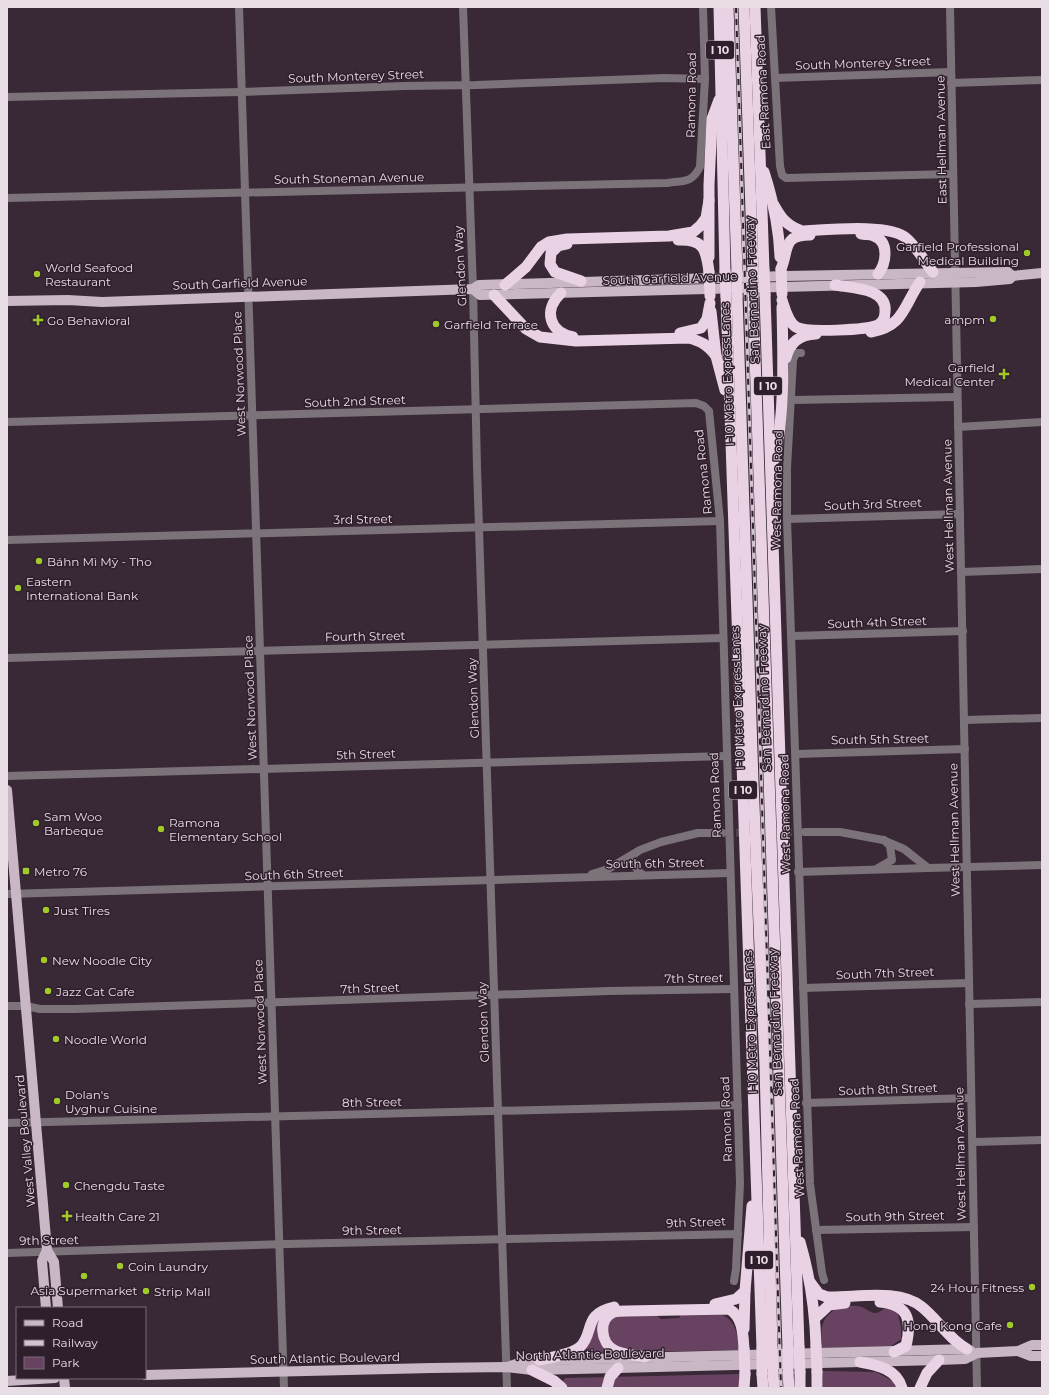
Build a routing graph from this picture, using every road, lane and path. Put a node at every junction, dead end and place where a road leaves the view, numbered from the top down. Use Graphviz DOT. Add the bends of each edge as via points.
graph roads {
  1 [pos="239,7"];
  2 [pos="462,7"];
  3 [pos="703,7"];
  4 [pos="720,7"];
  5 [pos="728,7"];
  6 [pos="744,7"];
  7 [pos="755,7"];
  8 [pos="771,7"];
  9 [pos="950,7"];
  10 [pos="951,72"];
  11 [pos="775,78"];
  12 [pos="705,79"];
  13 [pos="1042,80"];
  14 [pos="951,83"];
  15 [pos="465,85"];
  16 [pos="241,92"];
  17 [pos="721,94"];
  18 [pos="7,97"];
  19 [pos="760,158"];
  20 [pos="953,174"];
  21 [pos="691,180"];
  22 [pos="469,187"];
  23 [pos="245,193"];
  24 [pos="7,198"];
  25 [pos="709,200"];
  26 [pos="774,205"];
  27 [pos="781,269"];
  28 [pos="709,272"];
  29 [pos="933,272"];
  30 [pos="1042,273"];
  31 [pos="878,274"];
  32 [pos="956,277"];
  33 [pos="581,281"];
  34 [pos="920,282"];
  35 [pos="505,285"];
  36 [pos="835,285"];
  37 [pos="473,289"];
  38 [pos="560,293"];
  39 [pos="494,295"];
  40 [pos="759,295"];
  41 [pos="248,296"];
  42 [pos="732,296"];
  43 [pos="782,297"];
  44 [pos="710,300"];
  45 [pos="7,302"];
  46 [pos="801,353"];
  47 [pos="716,356"];
  48 [pos="783,369"];
  49 [pos="957,397"];
  50 [pos="791,400"];
  51 [pos="704,406"];
  52 [pos="730,408"];
  53 [pos="476,410"];
  54 [pos="252,415"];
  55 [pos="7,422"];
  56 [pos="1042,422"];
  57 [pos="958,427"];
  58 [pos="771,478"];
  59 [pos="960,514"];
  60 [pos="787,519"];
  61 [pos="720,521"];
  62 [pos="480,527"];
  63 [pos="256,533"];
  64 [pos="7,540"];
  65 [pos="1042,569"];
  66 [pos="961,572"];
  67 [pos="963,631"];
  68 [pos="792,636"];
  69 [pos="723,638"];
  70 [pos="484,645"];
  71 [pos="260,651"];
  72 [pos="7,658"];
  73 [pos="1042,718"];
  74 [pos="964,720"];
  75 [pos="965,749"];
  76 [pos="796,754"];
  77 [pos="726,756"];
  78 [pos="487,762"];
  79 [pos="264,769"];
  80 [pos="7,776"];
  81 [pos="7,790"];
  82 [pos="805,832"];
  83 [pos="722,833"];
  84 [pos="883,840"];
  85 [pos="640,850"];
  86 [pos="1042,865"];
  87 [pos="968,867"];
  88 [pos="928,868"];
  89 [pos="875,870"];
  90 [pos="798,872"];
  91 [pos="730,873"];
  92 [pos="643,875"];
  93 [pos="582,878"];
  94 [pos="491,880"];
  95 [pos="268,887"];
  96 [pos="12,894"];
  97 [pos="969,983"];
  98 [pos="803,988"];
  99 [pos="734,990"];
  100 [pos="494,996"];
  101 [pos="1042,1002"];
  102 [pos="271,1003"];
  103 [pos="969,1004"];
  104 [pos="7,1006"];
  105 [pos="26,1006"];
  106 [pos="971,1098"];
  107 [pos="806,1103"];
  108 [pos="738,1105"];
  109 [pos="498,1110"];
  110 [pos="275,1116"];
  111 [pos="36,1122"];
  112 [pos="7,1123"];
  113 [pos="1042,1140"];
  114 [pos="973,1142"];
  115 [pos="756,1172"];
  116 [pos="974,1227"];
  117 [pos="795,1228"];
  118 [pos="816,1230"];
  119 [pos="738,1234"];
  120 [pos="502,1239"];
  121 [pos="279,1244"];
  122 [pos="47,1250"];
  123 [pos="7,1253"];
  124 [pos="824,1280"];
  125 [pos="734,1281"];
  126 [pos="810,1282"];
  127 [pos="744,1291"];
  128 [pos="46,1307"];
  129 [pos="58,1307"];
  130 [pos="815,1318"];
  131 [pos="744,1345"];
  132 [pos="1042,1345"];
  133 [pos="767,1348"];
  134 [pos="972,1351"];
  135 [pos="1018,1351"];
  136 [pos="894,1352"];
  137 [pos="1042,1356"];
  138 [pos="645,1357"];
  139 [pos="939,1360"];
  140 [pos="860,1362"];
  141 [pos="535,1365"];
  142 [pos="506,1367"];
  143 [pos="618,1368"];
  144 [pos="284,1372"];
  145 [pos="768,1373"];
  146 [pos="794,1373"];
  147 [pos="146,1375"];
  148 [pos="37,1379"];
  149 [pos="7,1381"];
  150 [pos="817,1382"];
  151 [pos="745,1383"];
  152 [pos="284,1388"];
  153 [pos="507,1388"];
  154 [pos="562,1388"];
  155 [pos="607,1388"];
  156 [pos="763,1388"];
  157 [pos="774,1388"];
  158 [pos="789,1388"];
  159 [pos="800,1388"];
  160 [pos="902,1388"];
  161 [pos="920,1388"];
  162 [pos="978,1388"];
  1 -- 16 [label="street, West Norwood Place"];
  2 -- 15 [label="street, Glendon Way"];
  3 -- 12 [label="street, Ramona Road"];
  4 -- 17 [label="highway, San Bernardino Freeway / I 10"];
  5 -- 42 [label="highway, I-10 Metro ExpressLanes, bridge" via="737,271"];
  6 -- 40 [label="highway, bridge" via="753,270"];
  7 -- 19 [label="highway, San Bernardino Freeway / I 10"];
  8 -- 11 [label="street, East Ramona Road"];
  9 -- 10 [label="street, East Hellman Avenue"];
  10 -- 11 [label="street, South Monterey Street"];
  10 -- 14 [label="street, East Hellman Avenue"];
  11 -- 20 [label="street, East Ramona Road" via="780,166 786,178"];
  12 -- 15 [label="street, South Monterey Street" via="664,78"];
  12 -- 21 [label="street, Ramona Road" via="700,167"];
  13 -- 14 [label="street"];
  14 -- 20 [label="street, East Hellman Avenue"];
  15 -- 16 [label="street, South Monterey Street"];
  15 -- 22 [label="street, Glendon Way"];
  16 -- 18 [label="street, South Monterey Street"];
  16 -- 23 [label="street, West Norwood Place"];
  17 -- 25 [label="highway" via="712,119"];
  17 -- 42 [label="highway, San Bernardino Freeway / I 10, bridge" via="725,271"];
  19 -- 26 [label="highway"];
  19 -- 40 [label="highway, San Bernardino Freeway / I 10, bridge" via="764,270"];
  20 -- 32 [label="street, East Hellman Avenue"];
  21 -- 22 [label="street, South Stoneman Avenue" via="667,183"];
  22 -- 23 [label="street, South Stoneman Avenue"];
  22 -- 37 [label="street, Glendon Way"];
  23 -- 24 [label="street, South Stoneman Avenue"];
  23 -- 41 [label="street, West Norwood Place"];
  25 -- 28 [label="highway"];
  25 -- 35 [label="highway" via="706,218 693,232 669,236 567,239 549,242 542,246 526,267"];
  26 -- 27 [label="highway"];
  26 -- 29 [label="highway" via="782,220 792,228 802,231 876,229 898,232 907,238"];
  27 -- 31 [label="highway" via="787,246 796,237 860,234 873,235 884,247 883,268"];
  27 -- 43 [label="highway, bridge"];
  28 -- 33 [label="highway" via="703,246 686,239 569,243 558,246 549,258 554,272"];
  28 -- 44 [label="highway, bridge"];
  29 -- 31 [label="main road, South Garfield Avenue"];
  29 -- 32 [label="main road, South Garfield Avenue"];
  30 -- 32 [label="main road" via="1012,276 1008,272"];
  31 -- 33 [label="main road, South Garfield Avenue"];
  32 -- 34 [label="main road, South Garfield Avenue"];
  32 -- 49 [label="street, West Hellman Avenue"];
  33 -- 35 [label="main road, South Garfield Avenue"];
  34 -- 36 [label="main road, South Garfield Avenue"];
  34 -- 48 [label="highway" via="896,322 886,329 800,337 792,342"];
  35 -- 37 [label="main road, South Garfield Avenue" via="479,285"];
  36 -- 38 [label="main road, South Garfield Avenue"];
  36 -- 43 [label="highway" via="879,295 886,308 885,317 880,324 860,329 807,330 796,327 789,319"];
  37 -- 39 [label="main road, South Garfield Avenue" via="480,295"];
  37 -- 41 [label="main road, South Garfield Avenue"];
  37 -- 53 [label="street, Glendon Way"];
  38 -- 39 [label="main road, South Garfield Avenue"];
  38 -- 44 [label="highway" via="553,302 551,319 554,328 561,334 572,337 679,334 694,331 701,328 707,319"];
  39 -- 47 [label="highway" via="526,329 540,337 576,341 688,338 700,340"];
  40 -- 58 [label="highway, San Bernardino Freeway / I 10"];
  40 -- 146 [label="highway, bridge" via="788,1348"];
  41 -- 45 [label="main road, South Garfield Avenue" via="102,302"];
  41 -- 54 [label="street, West Norwood Place"];
  42 -- 52 [label="highway, San Bernardino Freeway / I 10"];
  42 -- 133 [label="highway, I-10 Metro ExpressLanes" via="765,1065"];
  43 -- 48 [label="highway"];
  44 -- 47 [label="highway"];
  46 -- 50 [label="street, West Ramona Road" via="796,354 792,360"];
  47 -- 52 [label="highway"];
  48 -- 58 [label="highway" via="778,443"];
  49 -- 50 [label="street"];
  49 -- 57 [label="street, West Hellman Avenue"];
  50 -- 60 [label="street, West Ramona Road"];
  51 -- 53 [label="street, South 2nd Street" via="696,403"];
  51 -- 61 [label="street, Ramona Road" via="710,411"];
  52 -- 115 [label="highway, San Bernardino Freeway / I 10"];
  53 -- 54 [label="street, South 2nd Street"];
  53 -- 62 [label="street, Glendon Way"];
  54 -- 55 [label="street, South 2nd Street"];
  54 -- 63 [label="street, West Norwood Place"];
  56 -- 57 [label="street"];
  57 -- 59 [label="street, West Hellman Avenue"];
  58 -- 117 [label="highway, San Bernardino Freeway / I 10"];
  59 -- 60 [label="street, South 3rd Street"];
  59 -- 66 [label="street, West Hellman Avenue"];
  60 -- 68 [label="street, West Ramona Road"];
  61 -- 62 [label="street, 3rd Street"];
  61 -- 69 [label="street, Ramona Road"];
  62 -- 63 [label="street, 3rd Street"];
  62 -- 70 [label="street, Glendon Way"];
  63 -- 64 [label="street, 3rd Street"];
  63 -- 71 [label="street, West Norwood Place"];
  65 -- 66 [label="street"];
  66 -- 67 [label="street, West Hellman Avenue"];
  67 -- 68 [label="street, South 4th Street"];
  67 -- 74 [label="street, West Hellman Avenue"];
  68 -- 76 [label="street, West Ramona Road"];
  69 -- 70 [label="street, Fourth Street"];
  69 -- 77 [label="street, Ramona Road"];
  70 -- 71 [label="street, Fourth Street"];
  70 -- 78 [label="street, Glendon Way"];
  71 -- 72 [label="street, Fourth Street"];
  71 -- 79 [label="street, West Norwood Place"];
  73 -- 74 [label="street"];
  74 -- 75 [label="street, West Hellman Avenue"];
  75 -- 76 [label="street, South 5th Street"];
  75 -- 87 [label="street, West Hellman Avenue"];
  76 -- 90 [label="street, West Ramona Road"];
  77 -- 78 [label="street, 5th Street"];
  77 -- 91 [label="street, Ramona Road"];
  78 -- 79 [label="street, 5th Street"];
  78 -- 94 [label="street, Glendon Way"];
  79 -- 80 [label="street, 5th Street"];
  79 -- 95 [label="street, West Norwood Place"];
  81 -- 96 [label="main road, West Valley Boulevard"];
  82 -- 84 [label="street" via="840,832"];
  83 -- 85 [label="street, South 6th Street" via="684,836"];
  84 -- 88 [label="street" via="904,849"];
  84 -- 89 [label="street" via="890,846 892,860"];
  85 -- 92 [label="street" via="632,856 632,862"];
  85 -- 93 [label="street, South 6th Street" via="608,869"];
  86 -- 87 [label="street"];
  87 -- 88 [label="street"];
  87 -- 97 [label="street, West Hellman Avenue"];
  88 -- 89 [label="street"];
  89 -- 90 [label="street"];
  90 -- 98 [label="street, West Ramona Road"];
  91 -- 92 [label="street, South 6th Street"];
  91 -- 99 [label="street, Ramona Road"];
  92 -- 93 [label="street, South 6th Street"];
  93 -- 94 [label="street, South 6th Street"];
  94 -- 95 [label="street, South 6th Street"];
  94 -- 100 [label="street, Glendon Way"];
  95 -- 96 [label="street, South 6th Street"];
  95 -- 102 [label="street, West Norwood Place"];
  96 -- 105 [label="main road, West Valley Boulevard"];
  97 -- 98 [label="street, South 7th Street"];
  97 -- 103 [label="street, West Hellman Avenue"];
  98 -- 107 [label="street, West Ramona Road"];
  99 -- 100 [label="street, 7th Street"];
  99 -- 108 [label="street, Ramona Road"];
  100 -- 102 [label="street, 7th Street"];
  100 -- 109 [label="street, Glendon Way"];
  101 -- 103 [label="street"];
  102 -- 105 [label="street, 7th Street" via="40,1009"];
  102 -- 110 [label="street, West Norwood Place"];
  103 -- 106 [label="street, West Hellman Avenue"];
  104 -- 105 [label="street, 7th Street"];
  105 -- 111 [label="main road, West Valley Boulevard"];
  106 -- 107 [label="street, South 8th Street"];
  106 -- 114 [label="street, West Hellman Avenue"];
  107 -- 118 [label="street, West Ramona Road" via="810,1184"];
  108 -- 109 [label="street, 8th Street"];
  108 -- 119 [label="street, Ramona Road"];
  109 -- 110 [label="street, 8th Street"];
  109 -- 120 [label="street, Glendon Way"];
  110 -- 111 [label="street, 8th Street"];
  110 -- 121 [label="street, West Norwood Place"];
  111 -- 112 [label="street, 8th Street"];
  111 -- 122 [label="main road, West Valley Boulevard"];
  113 -- 114 [label="street"];
  114 -- 116 [label="street, West Hellman Avenue"];
  115 -- 127 [label="highway"];
  115 -- 133 [label="highway, San Bernardino Freeway / I 10"];
  116 -- 118 [label="street, South 9th Street"];
  116 -- 134 [label="street, West Hellman Avenue"];
  117 -- 126 [label="highway"];
  117 -- 146 [label="highway, San Bernardino Freeway / I 10, bridge" via="799,1347"];
  118 -- 124 [label="street, West Ramona Road"];
  119 -- 120 [label="street, 9th Street"];
  119 -- 125 [label="street, Ramona Road"];
  120 -- 121 [label="street, 9th Street"];
  120 -- 142 [label="street, Glendon Way"];
  121 -- 122 [label="street, 9th Street"];
  121 -- 144 [label="street, West Norwood Place"];
  122 -- 123 [label="street, 9th Street"];
  122 -- 128 [label="main road, West Valley Boulevard" via="42,1261"];
  122 -- 129 [label="main road, West Valley Boulevard" via="54,1262"];
  126 -- 130 [label="highway"];
  126 -- 134 [label="highway" via="819,1294 827,1297 887,1296 907,1299 922,1307 954,1342"];
  127 -- 131 [label="highway"];
  127 -- 141 [label="highway" via="736,1299 718,1304 612,1307 597,1314 590,1322 586,1340 579,1349"];
  130 -- 136 [label="highway" via="829,1305 839,1303 894,1304 902,1308 910,1328 906,1346"];
  130 -- 150 [label="highway, bridge"];
  131 -- 138 [label="highway" via="740,1322 735,1313 728,1309 614,1312 603,1326 603,1338 606,1343 614,1350"];
  131 -- 151 [label="highway, bridge"];
  132 -- 135 [label="main road, North Atlantic Boulevard" via="1032,1345"];
  133 -- 145 [label="highway, I-10 Metro ExpressLanes, bridge"];
  134 -- 135 [label="main road, North Atlantic Boulevard"];
  134 -- 136 [label="main road, North Atlantic Boulevard"];
  134 -- 139 [label="main road, North Atlantic Boulevard" via="965,1359"];
  134 -- 162 [label="street, West Hellman Avenue"];
  135 -- 137 [label="main road, North Atlantic Boulevard" via="1031,1356"];
  136 -- 138 [label="main road, North Atlantic Boulevard"];
  138 -- 141 [label="main road, North Atlantic Boulevard"];
  139 -- 140 [label="main road, North Atlantic Boulevard"];
  139 -- 161 [label="highway" via="926,1373"];
  140 -- 143 [label="main road, North Atlantic Boulevard"];
  140 -- 160 [label="highway" via="882,1366 891,1372"];
  141 -- 142 [label="main road, North Atlantic Boulevard" via="519,1363"];
  141 -- 143 [label="main road, North Atlantic Boulevard"];
  141 -- 154 [label="highway"];
  142 -- 144 [label="main road, South Atlantic Boulevard"];
  142 -- 153 [label="street, Glendon Way"];
  143 -- 155 [label="highway" via="610,1377"];
  144 -- 147 [label="main road, South Atlantic Boulevard"];
  144 -- 152 [label="street, West Norwood Place"];
  145 -- 156 [label="highway"];
  145 -- 157 [label="highway, I-10 Metro ExpressLanes"];
  146 -- 158 [label="highway"];
  146 -- 159 [label="highway, San Bernardino Freeway / I 10"];
  148 -- 149 [label="main road"];
}
